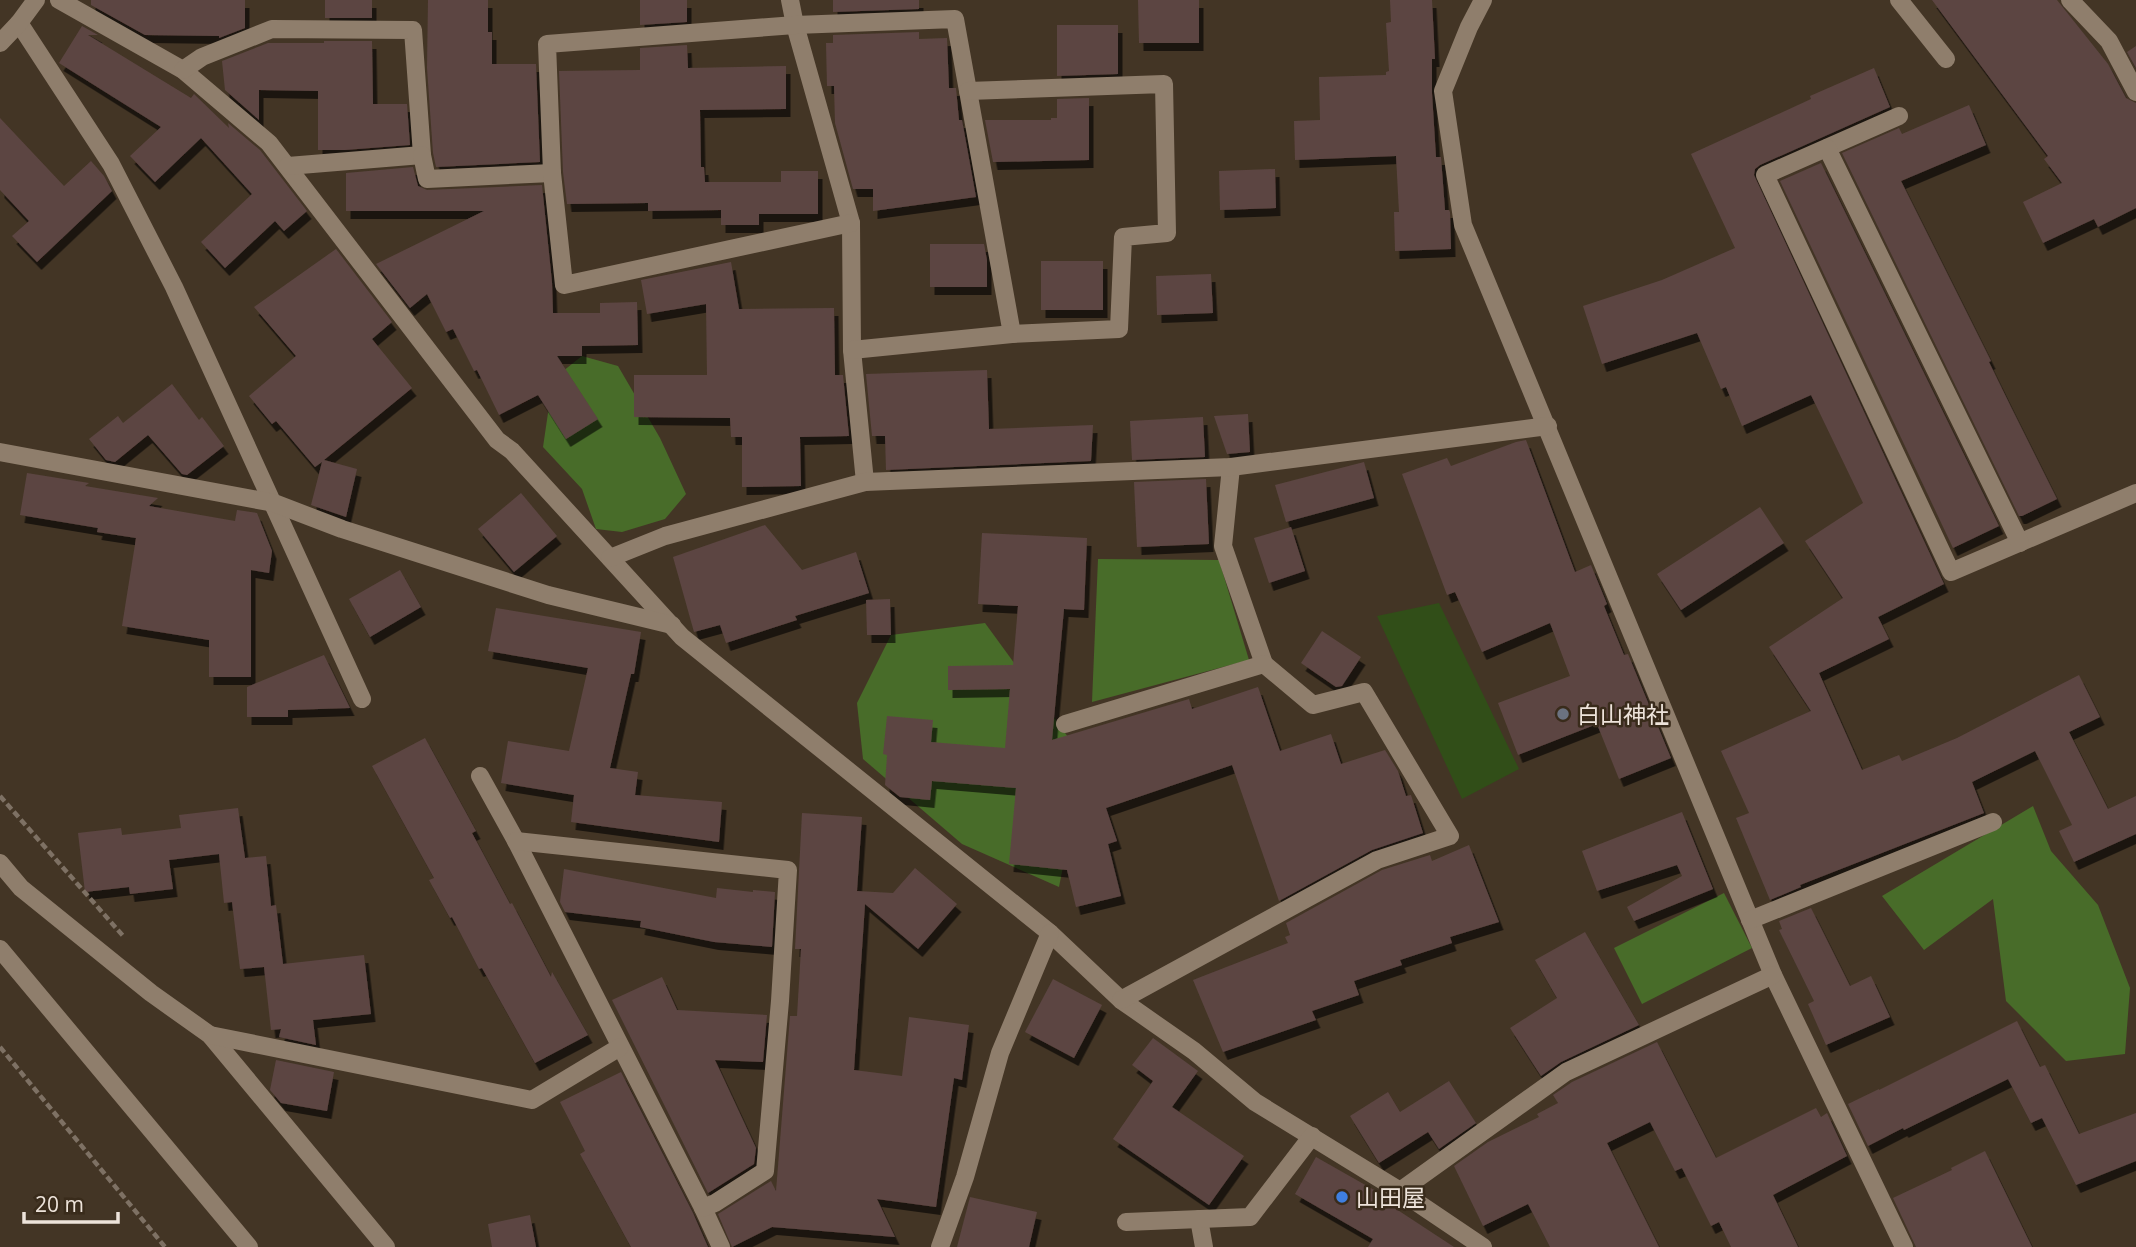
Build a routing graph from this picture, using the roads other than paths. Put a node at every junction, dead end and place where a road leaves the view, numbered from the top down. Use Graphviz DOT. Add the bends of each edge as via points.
graph roads {
  1 [pos="36,0"];
  2 [pos="59,0"];
  3 [pos="790,0"];
  4 [pos="1483,0"];
  5 [pos="1899,0"];
  6 [pos="2070,0"];
  7 [pos="19,23"];
  8 [pos="795,25"];
  9 [pos="0,43"];
  10 [pos="1946,59"];
  11 [pos="183,69"];
  12 [pos="968,92"];
  13 [pos="2136,92"];
  14 [pos="1899,116"];
  15 [pos="1827,148"];
  16 [pos="422,155"];
  17 [pos="288,166"];
  18 [pos="552,173"];
  19 [pos="851,223"];
  20 [pos="1012,334"];
  21 [pos="852,350"];
  22 [pos="1548,426"];
  23 [pos="0,452"];
  24 [pos="1231,467"];
  25 [pos="864,482"];
  26 [pos="2136,493"];
  27 [pos="274,503"];
  28 [pos="2020,543"];
  29 [pos="610,558"];
  30 [pos="672,625"];
  31 [pos="1264,664"];
  32 [pos="362,699"];
  33 [pos="1065,724"];
  34 [pos="480,776"];
  35 [pos="1993,822"];
  36 [pos="516,841"];
  37 [pos="0,863"];
  38 [pos="1750,920"];
  39 [pos="1051,933"];
  40 [pos="0,949"];
  41 [pos="1773,975"];
  42 [pos="1121,1000"];
  43 [pos="210,1035"];
  44 [pos="620,1047"];
  45 [pos="1312,1136"];
  46 [pos="1400,1191"];
  47 [pos="703,1208"];
  48 [pos="1199,1219"];
  49 [pos="1126,1222"];
  50 [pos="1458,1240"];
  51 [pos="249,1247"];
  52 [pos="386,1247"];
  53 [pos="721,1247"];
  54 [pos="940,1247"];
  55 [pos="1204,1247"];
  56 [pos="1483,1247"];
  57 [pos="1904,1247"];
  1 -- 7 [label="street"];
  2 -- 11 [label="street"];
  3 -- 8 [label="street"];
  4 -- 22 [label="street" via="1443,92 1464,225"];
  5 -- 10 [label="street"];
  6 -- 13 [label="street" via="2109,41"];
  7 -- 9 [label="street"];
  7 -- 27 [label="street" via="111,164"];
  8 -- 12 [label="street" via="955,19"];
  8 -- 18 [label="street" via="547,44"];
  8 -- 19 [label="street"];
  11 -- 16 [label="street" via="272,29 412,30"];
  11 -- 17 [label="street" via="269,143"];
  12 -- 20 [label="street"];
  12 -- 20 [label="street" via="1164,84 1167,233 1123,237 1119,329"];
  14 -- 15 [label="street"];
  15 -- 28 [label="street"];
  15 -- 28 [label="street" via="1765,175 1951,572"];
  16 -- 17 [label="street"];
  16 -- 18 [label="street" via="426,179"];
  17 -- 29 [label="street" via="497,440"];
  18 -- 19 [label="street" via="564,285"];
  19 -- 21 [label="street"];
  20 -- 21 [label="street"];
  21 -- 25 [label="street"];
  22 -- 24 [label="street"];
  22 -- 38 [label="street"];
  23 -- 27 [label="street"];
  24 -- 25 [label="street"];
  24 -- 31 [label="street" via="1223,546"];
  25 -- 29 [label="street" via="665,536"];
  26 -- 28 [label="street"];
  27 -- 30 [label="street" via="548,595"];
  27 -- 32 [label="street"];
  29 -- 30 [label="street"];
  30 -- 39 [label="street"];
  31 -- 33 [label="street"];
  31 -- 42 [label="street" via="1313,705 1364,692 1450,836 1377,860"];
  34 -- 36 [label="street"];
  35 -- 38 [label="street"];
  36 -- 44 [label="street"];
  36 -- 47 [label="street" via="788,870 765,1171"];
  37 -- 43 [label="street" via="21,888"];
  38 -- 41 [label="street"];
  39 -- 42 [label="street"];
  39 -- 54 [label="street" via="1000,1054"];
  40 -- 51 [label="street"];
  41 -- 46 [label="street" via="1566,1072"];
  41 -- 57 [label="street"];
  42 -- 45 [label="street" via="1255,1101"];
  43 -- 44 [label="street" via="532,1100"];
  43 -- 52 [label="street"];
  44 -- 47 [label="street"];
  45 -- 46 [label="street"];
  45 -- 48 [label="street" via="1250,1217"];
  46 -- 50 [label="street"];
  47 -- 53 [label="street"];
  48 -- 49 [label="street"];
  48 -- 55 [label="street"];
  50 -- 56 [label="street"];
}
